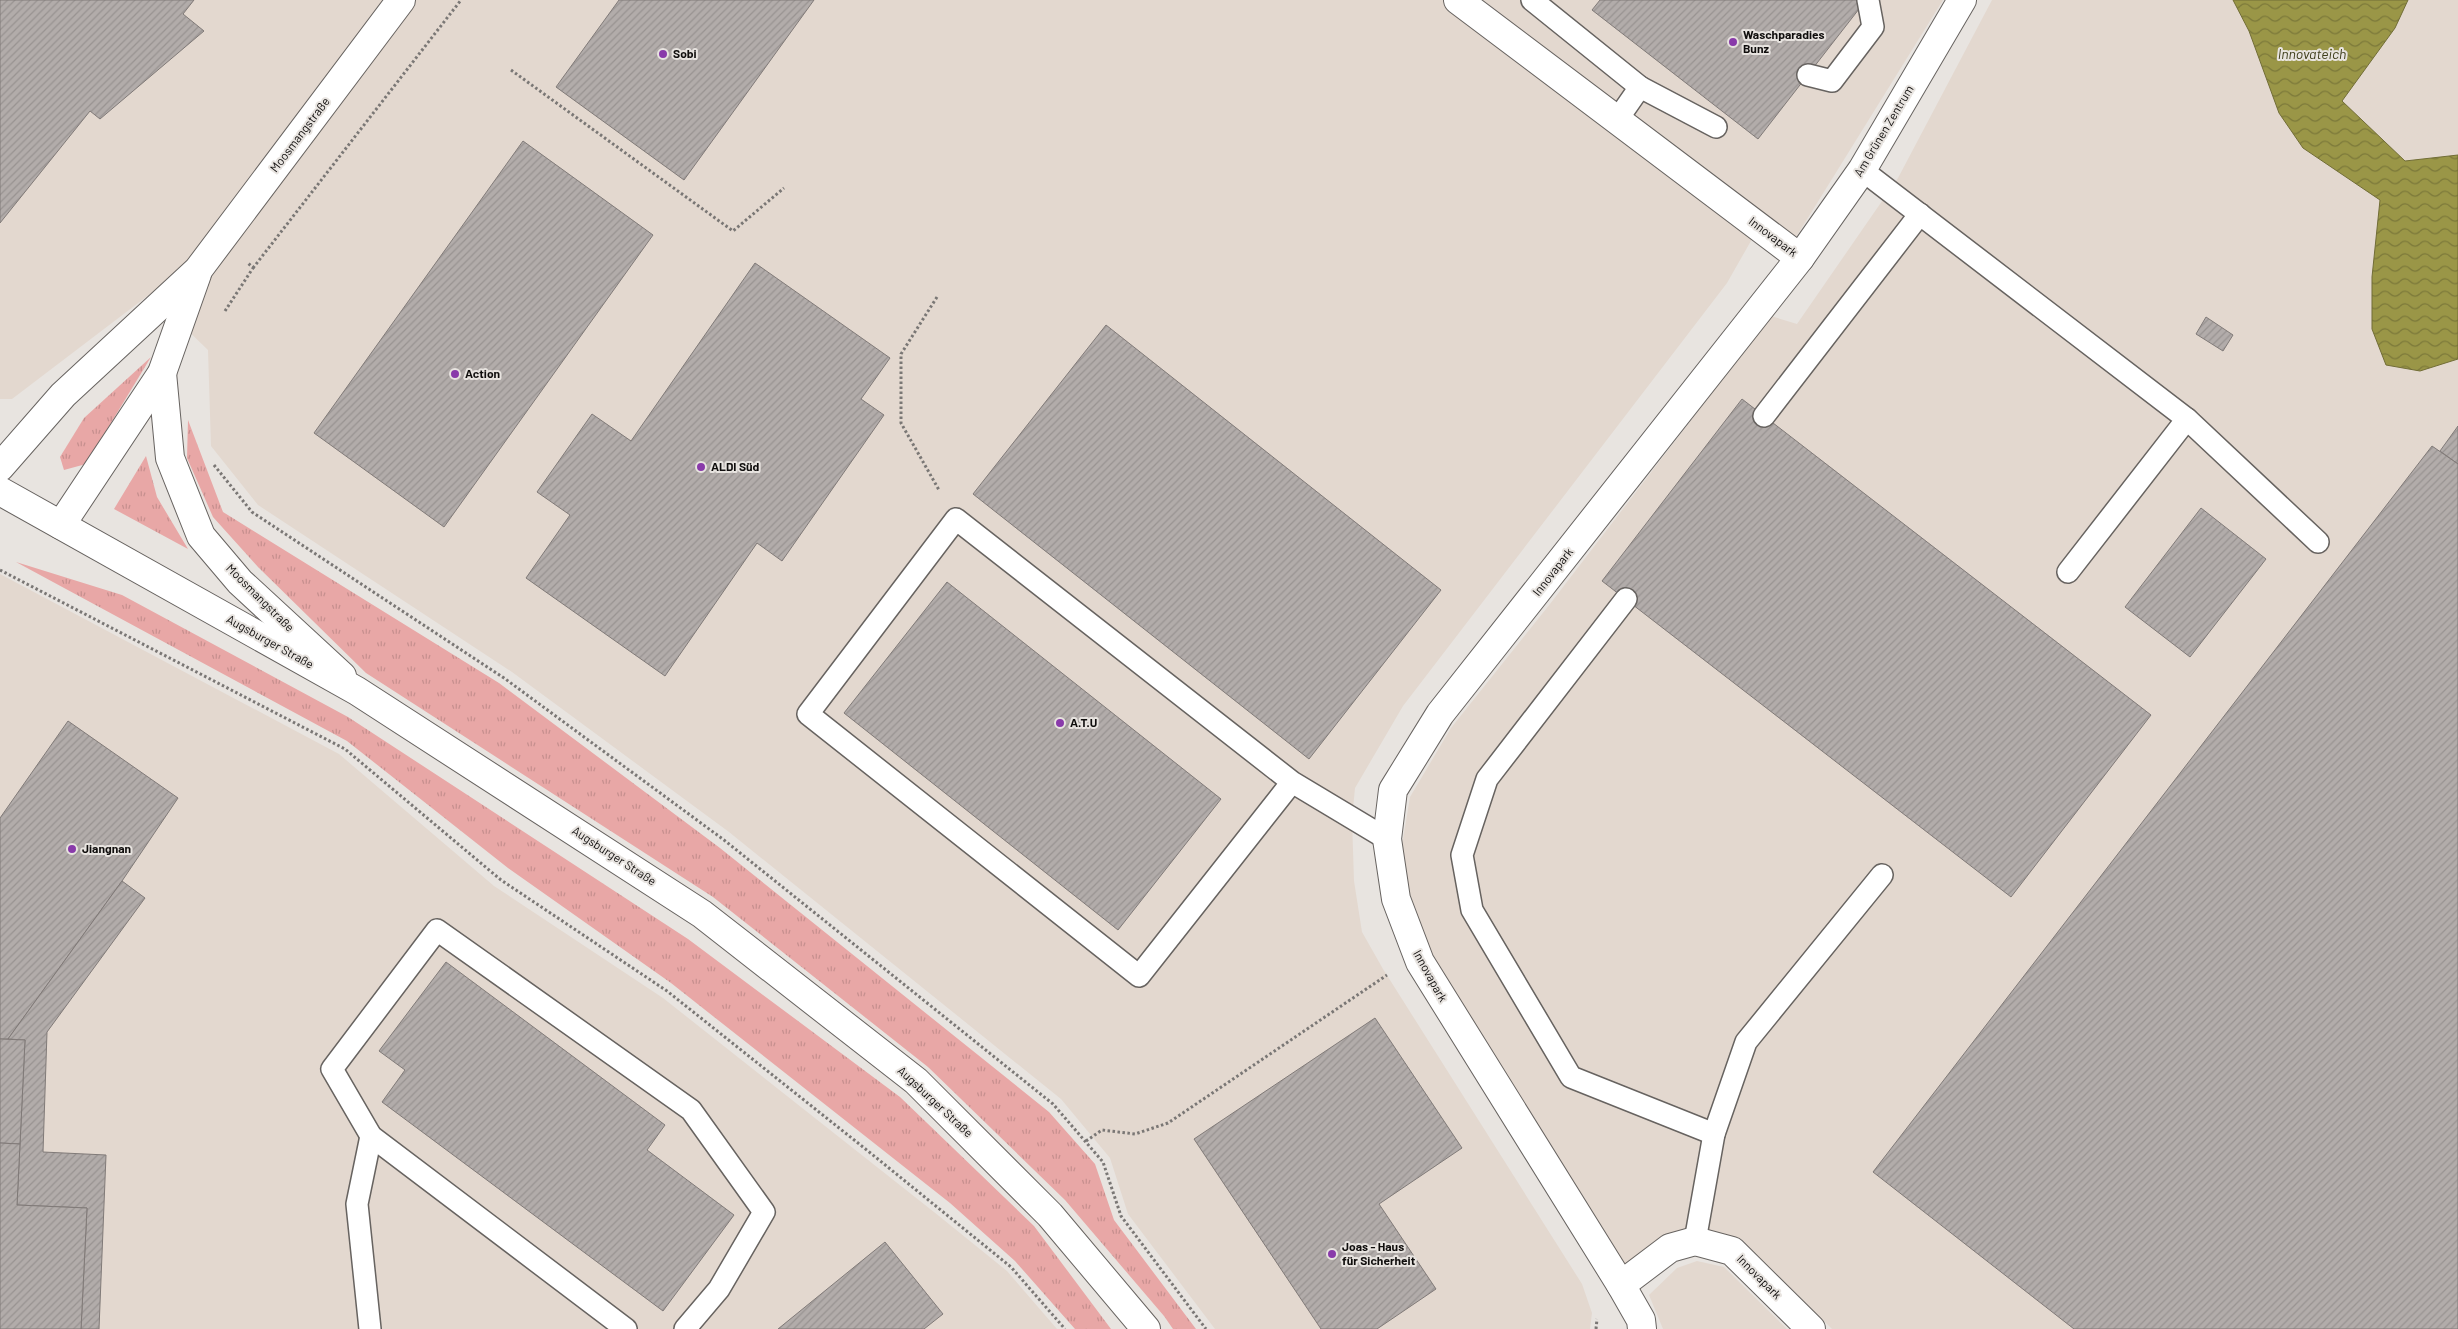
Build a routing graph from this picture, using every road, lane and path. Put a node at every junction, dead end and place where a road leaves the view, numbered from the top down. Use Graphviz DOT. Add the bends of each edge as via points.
graph roads {
  1 [pos="401,0"];
  2 [pos="461,0"];
  3 [pos="1458,0"];
  4 [pos="1532,0"];
  5 [pos="1868,0"];
  6 [pos="1962,0"];
  7 [pos="511,70"];
  8 [pos="1808,75"];
  9 [pos="1640,87"];
  10 [pos="1617,120"];
  11 [pos="1716,127"];
  12 [pos="1862,170"];
  13 [pos="784,188"];
  14 [pos="1920,214"];
  15 [pos="223,237"];
  16 [pos="1800,258"];
  17 [pos="253,268"];
  18 [pos="198,270"];
  19 [pos="937,297"];
  20 [pos="223,314"];
  21 [pos="162,373"];
  22 [pos="1764,416"];
  23 [pos="2187,420"];
  24 [pos="208,458"];
  25 [pos="0,467"];
  26 [pos="0,491"];
  27 [pos="956,519"];
  28 [pos="61,525"];
  29 [pos="2318,542"];
  30 [pos="0,570"];
  31 [pos="2068,572"];
  32 [pos="1626,598"];
  33 [pos="357,691"];
  34 [pos="1292,782"];
  35 [pos="1387,839"];
  36 [pos="1882,875"];
  37 [pos="1420,962"];
  38 [pos="1714,1134"];
  39 [pos="371,1136"];
  40 [pos="1086,1141"];
  41 [pos="1695,1241"];
  42 [pos="1621,1285"];
  43 [pos="370,1329"];
  44 [pos="626,1329"];
  45 [pos="685,1329"];
  46 [pos="1065,1329"];
  47 [pos="1146,1329"];
  48 [pos="1206,1329"];
  49 [pos="1642,1329"];
  50 [pos="1811,1329"];
  1 -- 15 [label="street, Moosmangstraße"];
  2 -- 17 [label="path"];
  3 -- 10 [label="street, Innovapark"];
  4 -- 9 [label="lane"];
  5 -- 8 [label="lane" via="1873,27 1832,81"];
  6 -- 12 [label="street, Am Grünen Zentrum"];
  7 -- 13 [label="path" via="733,231"];
  9 -- 10 [label="lane"];
  9 -- 11 [label="lane"];
  10 -- 16 [label="street, Innovapark"];
  12 -- 14 [label="lane"];
  12 -- 16 [label="street, Am Grünen Zentrum"];
  14 -- 22 [label="lane"];
  14 -- 23 [label="lane"];
  15 -- 17 [label="path"];
  15 -- 18 [label="street, Moosmangstraße"];
  16 -- 35 [label="street, Innovapark" via="1440,714 1393,790"];
  17 -- 20 [label="path"];
  18 -- 21 [label="street, Moosmangstraße"];
  18 -- 25 [label="street, Moosmangstraße" via="63,395"];
  19 -- 27 [label="path" via="901,354 902,423"];
  21 -- 28 [label="street, Moosmangstraße"];
  21 -- 33 [label="street, Moosmangstraße" via="170,458 201,536 240,582"];
  23 -- 29 [label="lane"];
  23 -- 31 [label="lane"];
  24 -- 40 [label="path" via="252,512 504,678 724,840 1053,1104"];
  26 -- 28 [label="street, Augsburger Straße"];
  27 -- 34 [label="lane"];
  27 -- 34 [label="lane" via="808,714 1139,976"];
  28 -- 33 [label="street, Augsburger Straße"];
  30 -- 46 [label="path" via="346,749 501,880 666,991 868,1151 1011,1268"];
  32 -- 38 [label="lane" via="1487,779 1462,855 1472,910 1571,1077"];
  33 -- 47 [label="street, Augsburger Straße" via="702,914 916,1080 1050,1216"];
  34 -- 35 [label="lane"];
  35 -- 37 [label="street, Innovapark" via="1396,899"];
  36 -- 38 [label="lane" via="1746,1042"];
  37 -- 40 [label="path" via="1393,972 1168,1123 1134,1134 1102,1130"];
  37 -- 42 [label="street, Innovapark"];
  38 -- 41 [label="lane"];
  39 -- 43 [label="lane" via="357,1204"];
  39 -- 44 [label="lane"];
  39 -- 45 [label="lane" via="332,1069 438,930 691,1110 764,1212 719,1289"];
  40 -- 48 [label="path" via="1103,1162 1121,1216"];
  41 -- 42 [label="street" via="1670,1248"];
  41 -- 50 [label="street, Innovapark" via="1732,1251"];
  42 -- 49 [label="street, Innovapark" via="1641,1320"];
}
